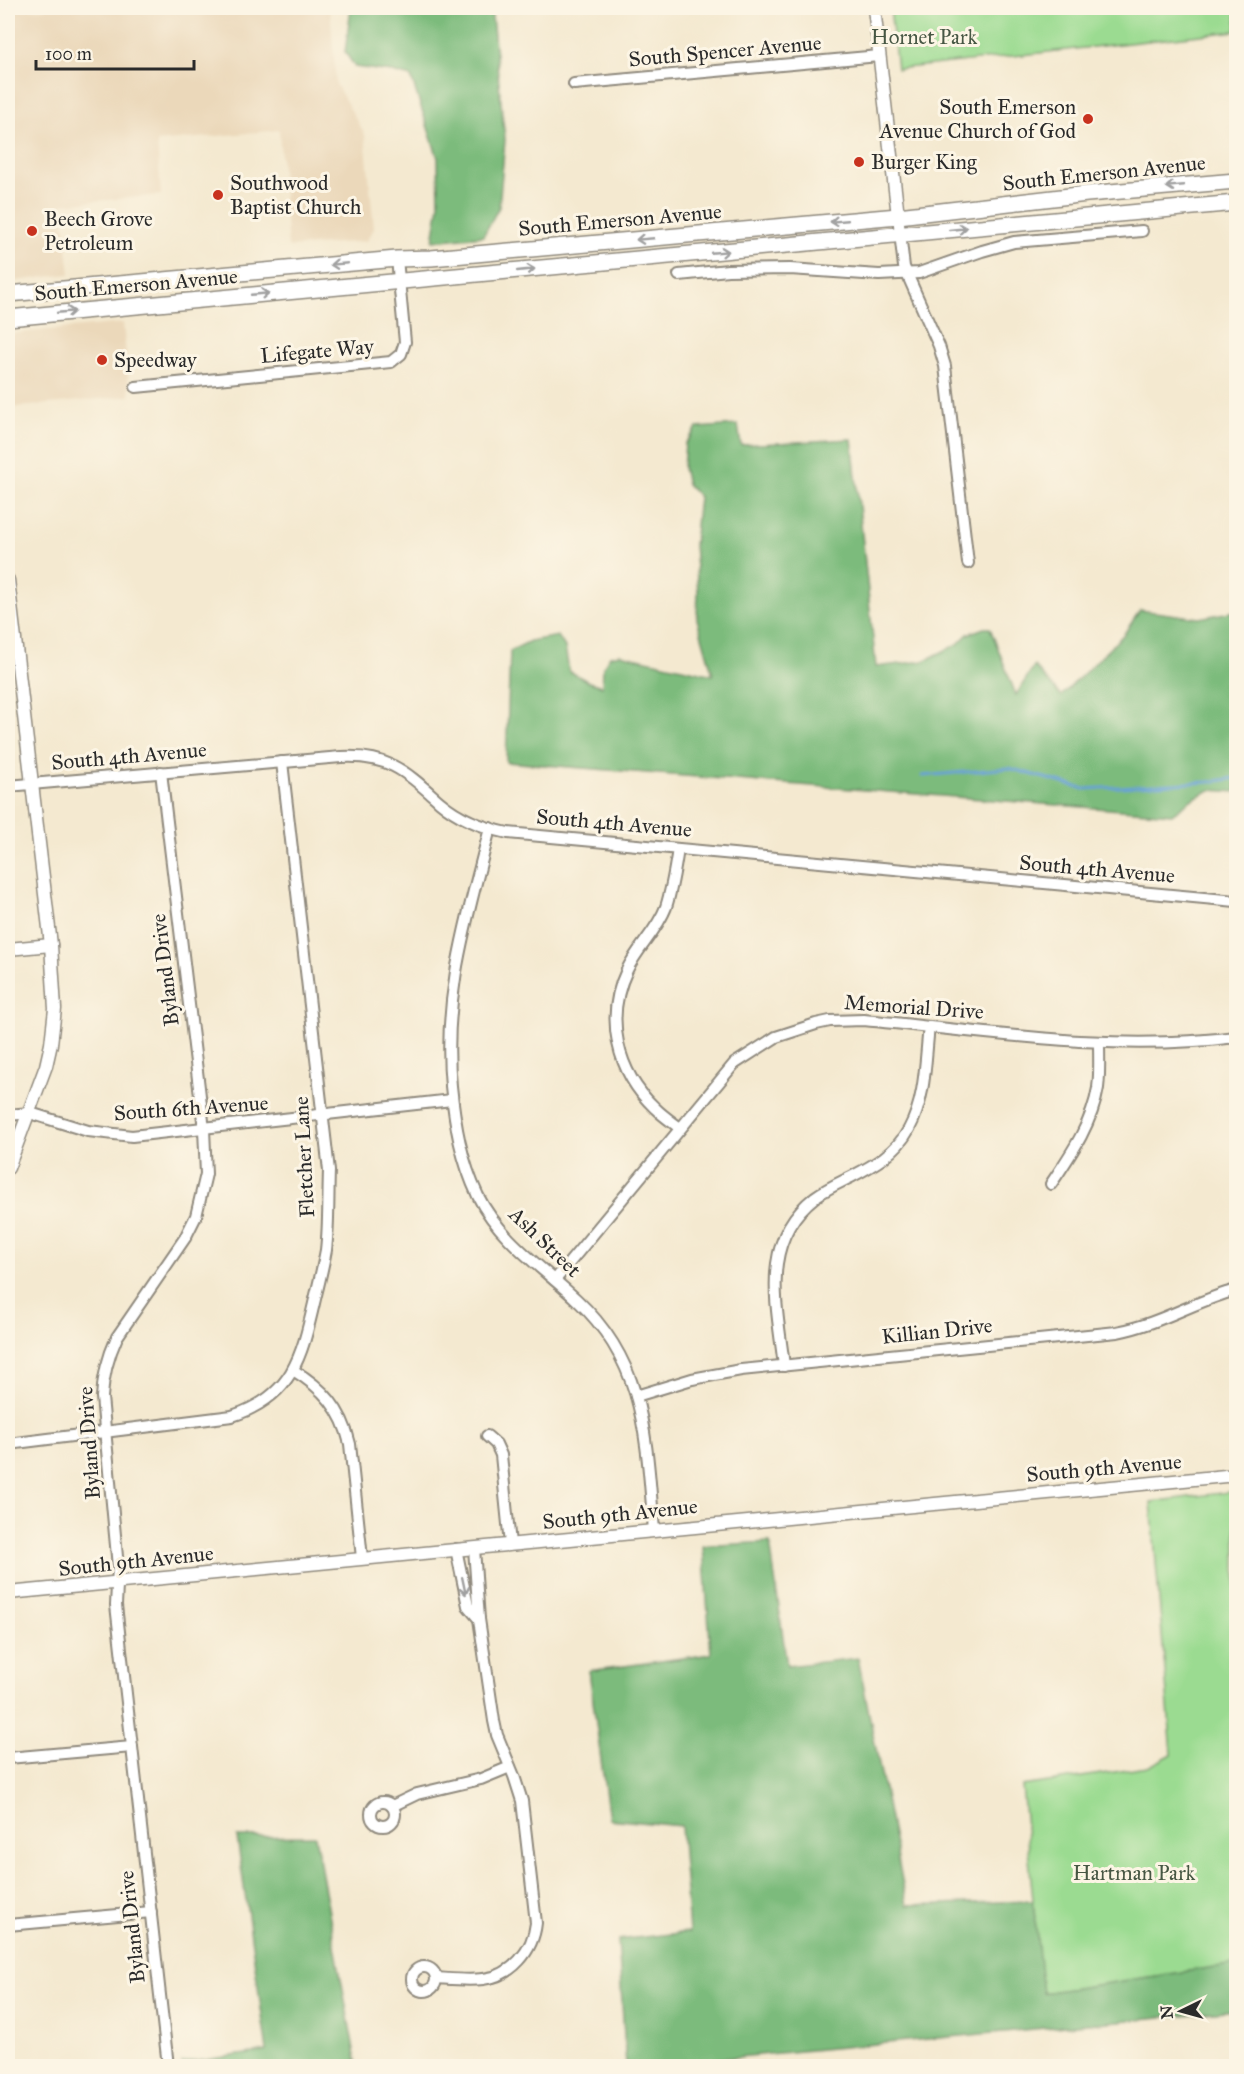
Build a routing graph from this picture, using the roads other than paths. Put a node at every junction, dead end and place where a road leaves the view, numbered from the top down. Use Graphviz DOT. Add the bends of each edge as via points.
graph roads {
  1 [pos="874,8"];
  2 [pos="879,56"];
  3 [pos="574,84"];
  4 [pos="1236,181"];
  5 [pos="1236,203"];
  6 [pos="898,216"];
  7 [pos="1142,231"];
  8 [pos="900,235"];
  9 [pos="397,259"];
  10 [pos="907,274"];
  11 [pos="679,275"];
  12 [pos="400,281"];
  13 [pos="8,294"];
  14 [pos="8,318"];
  15 [pos="136,387"];
  16 [pos="968,563"];
  17 [pos="8,580"];
  18 [pos="10,625"];
  19 [pos="282,762"];
  20 [pos="161,772"];
  21 [pos="31,784"];
  22 [pos="8,786"];
  23 [pos="490,828"];
  24 [pos="678,849"];
  25 [pos="1236,901"];
  26 [pos="51,945"];
  27 [pos="8,949"];
  28 [pos="929,1027"];
  29 [pos="1236,1037"];
  30 [pos="1100,1042"];
  31 [pos="452,1100"];
  32 [pos="30,1113"];
  33 [pos="8,1114"];
  34 [pos="323,1116"];
  35 [pos="680,1128"];
  36 [pos="204,1129"];
  37 [pos="8,1168"];
  38 [pos="1051,1184"];
  39 [pos="555,1280"];
  40 [pos="1236,1290"];
  41 [pos="784,1366"];
  42 [pos="293,1370"];
  43 [pos="636,1396"];
  44 [pos="106,1432"];
  45 [pos="487,1436"];
  46 [pos="8,1444"];
  47 [pos="1236,1475"];
  48 [pos="654,1530"];
  49 [pos="510,1544"];
  50 [pos="474,1548"];
  51 [pos="456,1549"];
  52 [pos="362,1558"];
  53 [pos="117,1583"];
  54 [pos="8,1593"];
  55 [pos="479,1619"];
  56 [pos="132,1747"];
  57 [pos="8,1758"];
  58 [pos="510,1767"];
  59 [pos="392,1806"];
  60 [pos="151,1912"];
  61 [pos="8,1925"];
  62 [pos="436,1978"];
  63 [pos="168,2067"];
  1 -- 2 [label="street"];
  2 -- 3 [label="street, South Spencer Avenue"];
  2 -- 6 [label="street"];
  4 -- 6 [label="main road, South Emerson Avenue, one-way"];
  8 -- 5 [label="main road, South Emerson Avenue, one-way"];
  6 -- 8 [label="street"];
  6 -- 9 [label="main road, South Emerson Avenue, one-way"];
  7 -- 10 [label="street" via="1023,240 925,272"];
  8 -- 10 [label="street"];
  12 -- 8 [label="main road, South Emerson Avenue, one-way"];
  9 -- 12 [label="street, Lifegate Way"];
  9 -- 13 [label="main road, South Emerson Avenue, one-way"];
  10 -- 11 [label="street" via="790,268"];
  10 -- 16 [label="street" via="945,366"];
  14 -- 12 [label="main road, South Emerson Avenue, one-way"];
  12 -- 15 [label="street, Lifegate Way" via="405,347 391,362"];
  17 -- 18 [label="street"];
  18 -- 21 [label="street"];
  19 -- 20 [label="street, South 4th Avenue"];
  19 -- 23 [label="street, South 4th Avenue" via="351,756 384,762 410,775 457,814"];
  19 -- 34 [label="street, Fletcher Lane"];
  20 -- 21 [label="street, South 4th Avenue"];
  20 -- 36 [label="street, Byland Drive"];
  21 -- 22 [label="street, South 4th Avenue"];
  21 -- 26 [label="street"];
  23 -- 24 [label="street, South 4th Avenue"];
  23 -- 31 [label="street, Ash Street" via="453,980 448,1039"];
  24 -- 25 [label="street, South 4th Avenue"];
  24 -- 35 [label="street" via="666,908 626,971 617,999 615,1023 619,1053 630,1078 656,1109"];
  26 -- 27 [label="street"];
  26 -- 32 [label="street" via="54,1025 46,1066"];
  28 -- 30 [label="street, Memorial Drive"];
  28 -- 35 [label="street, Memorial Drive" via="864,1020 830,1021 776,1037 734,1064"];
  28 -- 41 [label="street" via="921,1095 904,1137 880,1161 814,1198 796,1215 782,1241 775,1279"];
  29 -- 30 [label="street, Memorial Drive" via="1182,1042"];
  30 -- 38 [label="street" via="1098,1088 1090,1117"];
  31 -- 34 [label="street, South 6th Avenue"];
  31 -- 39 [label="street, Ash Street" via="463,1161 479,1197 521,1252"];
  32 -- 33 [label="street, South 6th Avenue"];
  32 -- 36 [label="street, South 6th Avenue" via="107,1134"];
  32 -- 37 [label="street"];
  34 -- 36 [label="street, South 6th Avenue"];
  34 -- 42 [label="street, Fletcher Lane" via="329,1210 326,1248 304,1347"];
  35 -- 39 [label="street, Memorial Drive"];
  36 -- 44 [label="street, Byland Drive" via="206,1174 196,1216 117,1337 108,1359 102,1387"];
  39 -- 43 [label="street, Ash Street" via="597,1321 615,1346"];
  40 -- 41 [label="street, Killian Drive" via="1151,1324 1117,1332"];
  41 -- 43 [label="street, Killian Drive" via="702,1377"];
  42 -- 44 [label="street, Fletcher Lane" via="267,1398 237,1414"];
  42 -- 52 [label="street" via="311,1380 328,1397 347,1430"];
  43 -- 48 [label="street, Ash Street" via="646,1436"];
  44 -- 46 [label="street, Fletcher Lane"];
  44 -- 53 [label="street, Byland Drive"];
  45 -- 49 [label="street" via="501,1455"];
  47 -- 48 [label="street, South 9th Avenue"];
  48 -- 49 [label="street, South 9th Avenue"];
  49 -- 50 [label="street, South 9th Avenue"];
  50 -- 51 [label="street, South 9th Avenue"];
  50 -- 55 [label="street"];
  51 -- 52 [label="street, South 9th Avenue"];
  51 -- 55 [label="street, one-way" via="468,1606"];
  52 -- 53 [label="street, South 9th Avenue"];
  53 -- 54 [label="street, South 9th Avenue"];
  53 -- 56 [label="street, Byland Drive"];
  55 -- 58 [label="street" via="497,1735"];
  56 -- 57 [label="street"];
  56 -- 60 [label="street, Byland Drive"];
  58 -- 59 [label="street" via="481,1779 417,1794"];
  58 -- 62 [label="street" via="523,1811 536,1923 533,1937 525,1954 502,1973 478,1980"];
  60 -- 61 [label="street"];
  60 -- 63 [label="street, Byland Drive"];
}
